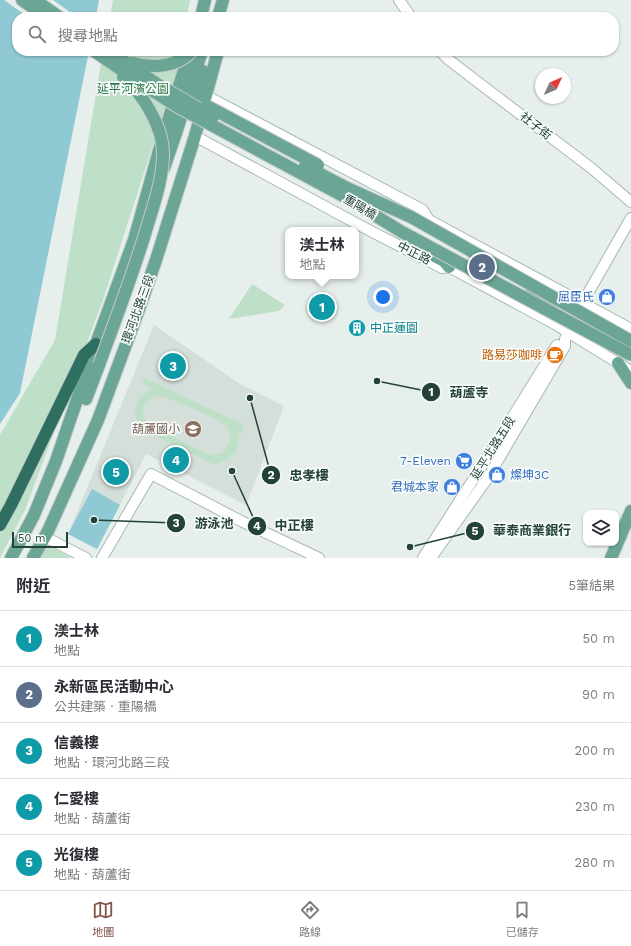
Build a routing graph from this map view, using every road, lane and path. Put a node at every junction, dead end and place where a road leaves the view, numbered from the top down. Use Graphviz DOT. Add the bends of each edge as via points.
graph roads {
  1 [pos="22,0"];
  2 [pos="35,0"];
  3 [pos="205,0"];
  4 [pos="213,0"];
  5 [pos="223,0"];
  6 [pos="230,0"];
  7 [pos="399,0"];
  8 [pos="39,12"];
  9 [pos="52,12"];
  10 [pos="202,12"];
  11 [pos="211,12"];
  12 [pos="219,12"];
  13 [pos="228,12"];
  14 [pos="407,12"];
  15 [pos="97,56"];
  16 [pos="101,56"];
  17 [pos="116,56"];
  18 [pos="186,56"];
  19 [pos="189,56"];
  20 [pos="200,56"];
  21 [pos="208,56"];
  22 [pos="217,56"];
  23 [pos="445,56"];
  24 [pos="124,61"];
  25 [pos="205,95"];
  26 [pos="180,103"];
  27 [pos="196,114"];
  28 [pos="178,130"];
  29 [pos="195,136"];
  30 [pos="162,140"];
  31 [pos="631,202"];
  32 [pos="424,218"];
  33 [pos="631,218"];
  34 [pos="134,240"];
  35 [pos="449,267"];
  36 [pos="529,274"];
  37 [pos="532,293"];
  38 [pos="556,299"];
  39 [pos="513,302"];
  40 [pos="583,302"];
  41 [pos="569,320"];
  42 [pos="618,322"];
  43 [pos="631,329"];
  44 [pos="567,336"];
  45 [pos="631,340"];
  46 [pos="96,344"];
  47 [pos="602,352"];
  48 [pos="631,355"];
  49 [pos="618,363"];
  50 [pos="631,371"];
  51 [pos="631,383"];
  52 [pos="56,461"];
  53 [pos="631,511"];
  54 [pos="0,525"];
  55 [pos="45,537"];
  56 [pos="11,558"];
  57 [pos="33,558"];
  58 [pos="86,558"];
  59 [pos="102,558"];
  60 [pos="320,558"];
  61 [pos="423,558"];
  62 [pos="431,558"];
  63 [pos="611,558"];
  1 -- 8 [label="main road"];
  2 -- 9 [label="main road"];
  3 -- 10 [label="main road"];
  4 -- 11 [label="main road"];
  5 -- 12 [label="main road"];
  6 -- 13 [label="main road"];
  7 -- 14 [label="street"];
  15 -- 52 [label="main road, bridge" via="125,79 150,110 158,129 163,152 162,175 135,269 68,447"];
  16 -- 26 [label="main road, 重陽橋, bridge" via="145,86"];
  17 -- 24 [label="main road, 重陽橋, bridge"];
  18 -- 24 [label="main road, bridge" via="164,65 144,66"];
  19 -- 30 [label="main road"];
  20 -- 28 [label="main road"];
  21 -- 27 [label="main road"];
  22 -- 25 [label="main road, 環河北路三段"];
  23 -- 31 [label="street, 社子街" via="590,167"];
  24 -- 26 [label="main road, 重陽橋, bridge"];
  25 -- 27 [label="main road, 環河北路三段"];
  25 -- 32 [label="street" via="423,210"];
  26 -- 32 [label="main road, bridge" via="208,106 403,211"];
  26 -- 35 [label="main road, bridge" via="194,122 410,240"];
  26 -- 38 [label="main road, 重陽橋, bridge" via="209,115 347,188 411,217"];
  26 -- 41 [label="main road, 重陽橋, bridge" via="409,236 560,318"];
  27 -- 28 [label="main road"];
  27 -- 29 [label="main road, 環河北路三段"];
  27 -- 37 [label="main road"];
  28 -- 30 [label="main road"];
  28 -- 34 [label="main road" via="145,222"];
  29 -- 35 [label="street, 中正路" via="401,247 442,268"];
  29 -- 55 [label="main road, 環河北路三段" via="151,275 98,420"];
  30 -- 34 [label="main road"];
  32 -- 36 [label="street"];
  33 -- 40 [label="street, 延平北路五段"];
  34 -- 46 [label="main road"];
  35 -- 39 [label="street, 中正路"];
  36 -- 39 [label="street"];
  36 -- 40 [label="street"];
  37 -- 38 [label="main road, bridge"];
  37 -- 41 [label="main road"];
  38 -- 45 [label="main road, 重陽橋, bridge"];
  39 -- 44 [label="street, 中正路" via="553,323"];
  40 -- 42 [label="street"];
  40 -- 44 [label="street, 延平北路五段"];
  41 -- 48 [label="main road, 重陽橋, bridge"];
  42 -- 43 [label="street"];
  42 -- 47 [label="street"];
  44 -- 47 [label="street, 中正路"];
  44 -- 61 [label="street, 延平北路五段" via="558,344"];
  44 -- 62 [label="street, 延平北路五段" via="565,346 487,479"];
  46 -- 52 [label="main road"];
  46 -- 54 [label="highway" via="84,355"];
  47 -- 49 [label="street, 中正路"];
  49 -- 50 [label="street, 中正路"];
  49 -- 51 [label="main road"];
  52 -- 56 [label="main road" via="34,515"];
  53 -- 63 [label="main road"];
  55 -- 57 [label="main road, 環河北路三段"];
  55 -- 58 [label="street"];
  59 -- 60 [label="street" via="155,476 243,522"];
}
